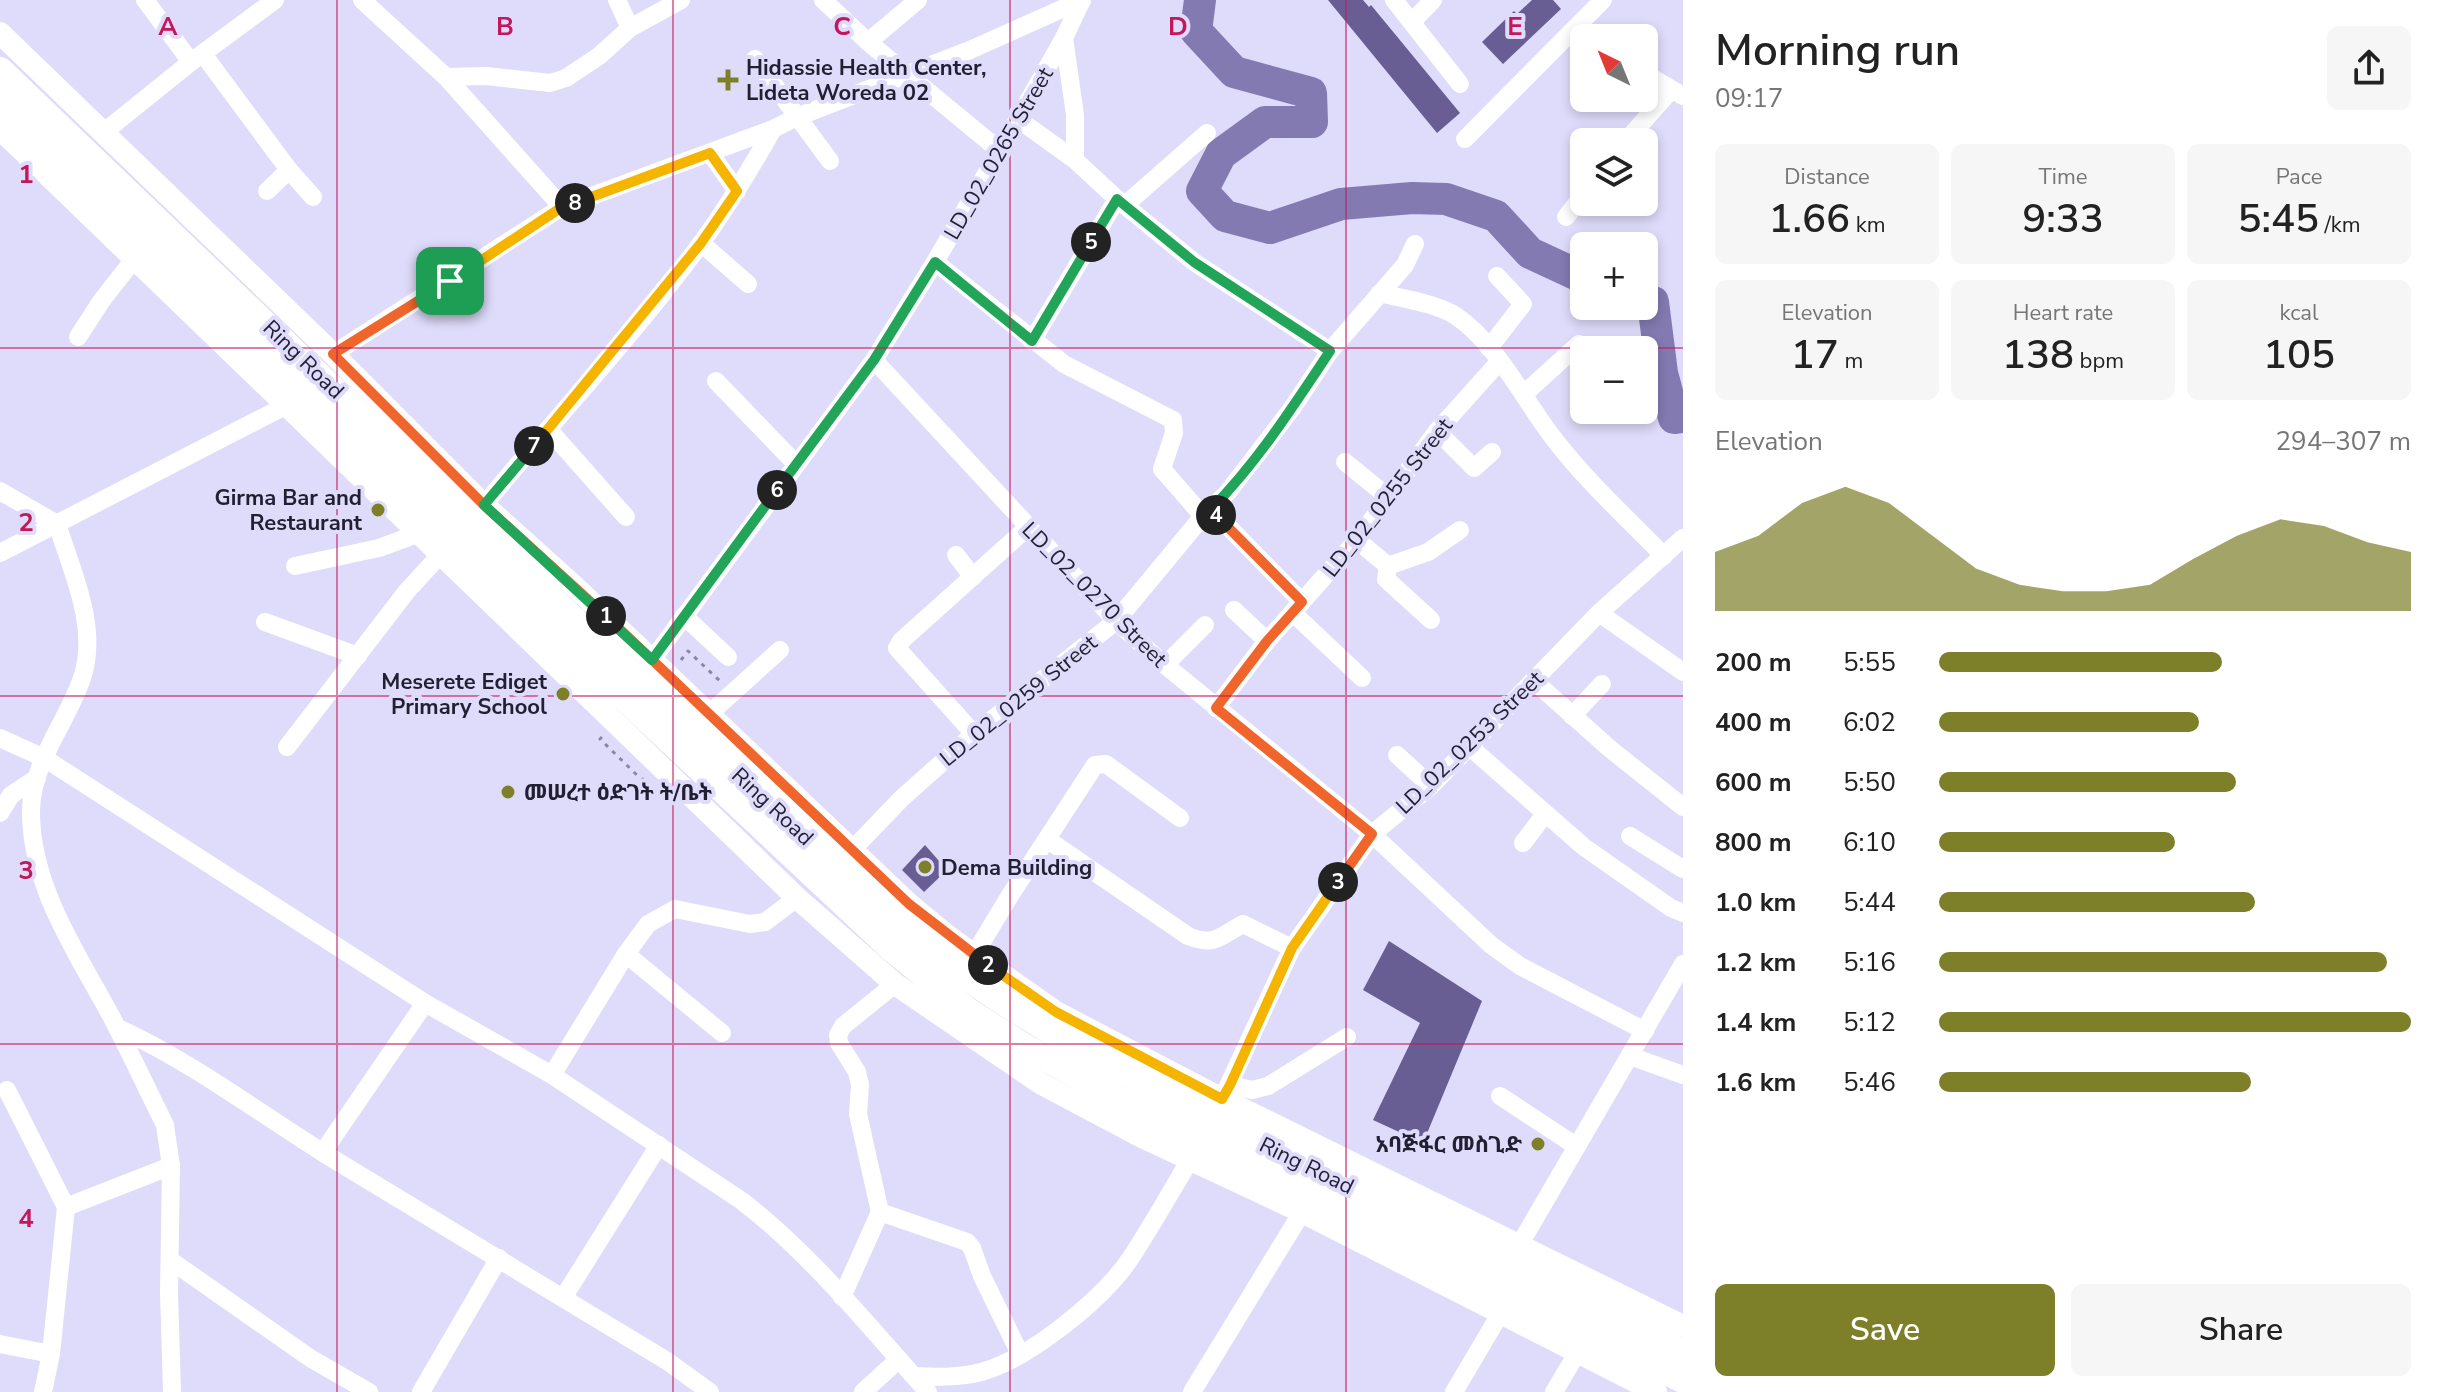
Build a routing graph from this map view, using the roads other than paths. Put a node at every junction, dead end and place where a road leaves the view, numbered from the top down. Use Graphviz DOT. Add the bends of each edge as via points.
graph roads {
  1 [pos="145,0"];
  2 [pos="275,0"];
  3 [pos="362,0"];
  4 [pos="617,0"];
  5 [pos="681,0"];
  6 [pos="823,0"];
  7 [pos="918,0"];
  8 [pos="1082,0"];
  9 [pos="1394,0"];
  10 [pos="1433,0"];
  11 [pos="1603,0"];
  12 [pos="1412,22"];
  13 [pos="1588,24"];
  14 [pos="630,28"];
  15 [pos="0,33"];
  16 [pos="1064,38"];
  17 [pos="868,42"];
  18 [pos="1570,45"];
  19 [pos="197,58"];
  20 [pos="755,59"];
  21 [pos="0,70"];
  22 [pos="907,74"];
  23 [pos="446,77"];
  24 [pos="1658,81"];
  25 [pos="1460,84"];
  26 [pos="1677,93"];
  27 [pos="0,100"];
  28 [pos="797,117"];
  29 [pos="1018,119"];
  30 [pos="1640,128"];
  31 [pos="0,129"];
  32 [pos="773,129"];
  33 [pos="104,132"];
  34 [pos="1207,133"];
  35 [pos="1465,139"];
  36 [pos="999,150"];
  37 [pos="710,153"];
  38 [pos="1075,160"];
  39 [pos="830,161"];
  40 [pos="289,170"];
  41 [pos="267,191"];
  42 [pos="737,191"];
  43 [pos="313,197"];
  44 [pos="1121,202"];
  45 [pos="562,207"];
  46 [pos="1570,212"];
  47 [pos="1566,217"];
  48 [pos="701,243"];
  49 [pos="1415,244"];
  50 [pos="135,258"];
  51 [pos="935,262"];
  52 [pos="1497,276"];
  53 [pos="748,284"];
  54 [pos="1380,293"];
  55 [pos="78,337"];
  56 [pos="1032,341"];
  57 [pos="1330,351"];
  58 [pos="1570,352"];
  59 [pos="333,354"];
  60 [pos="1494,355"];
  61 [pos="874,360"];
  62 [pos="716,381"];
  63 [pos="1524,394"];
  64 [pos="287,405"];
  65 [pos="549,430"];
  66 [pos="1437,431"];
  67 [pos="1492,452"];
  68 [pos="1345,462"];
  69 [pos="796,464"];
  70 [pos="0,491"];
  71 [pos="1388,497"];
  72 [pos="484,505"];
  73 [pos="1207,513"];
  74 [pos="626,517"];
  75 [pos="57,524"];
  76 [pos="1028,527"];
  77 [pos="1460,530"];
  78 [pos="417,534"];
  79 [pos="1683,538"];
  80 [pos="1357,540"];
  81 [pos="0,553"];
  82 [pos="440,555"];
  83 [pos="956,555"];
  84 [pos="1664,556"];
  85 [pos="295,566"];
  86 [pos="1388,566"];
  87 [pos="973,577"];
  88 [pos="1297,608"];
  89 [pos="1234,610"];
  90 [pos="1599,613"];
  91 [pos="684,616"];
  92 [pos="1431,620"];
  93 [pos="1116,621"];
  94 [pos="265,622"];
  95 [pos="1205,625"];
  96 [pos="1267,641"];
  97 [pos="780,650"];
  98 [pos="358,656"];
  99 [pos="728,657"];
  100 [pos="652,660"];
  101 [pos="1165,665"];
  102 [pos="1683,672"];
  103 [pos="1362,678"];
  104 [pos="1533,680"];
  105 [pos="1602,684"];
  106 [pos="1216,708"];
  107 [pos="709,714"];
  108 [pos="1572,716"];
  109 [pos="974,734"];
  110 [pos="0,738"];
  111 [pos="287,747"];
  112 [pos="1471,748"];
  113 [pos="1397,755"];
  114 [pos="44,758"];
  115 [pos="37,778"];
  116 [pos="1431,786"];
  117 [pos="1683,807"];
  118 [pos="0,813"];
  119 [pos="1545,814"];
  120 [pos="1180,818"];
  121 [pos="1372,834"];
  122 [pos="1630,836"];
  123 [pos="1048,840"];
  124 [pos="1523,843"];
  125 [pos="852,850"];
  126 [pos="1683,869"];
  127 [pos="797,898"];
  128 [pos="1683,913"];
  129 [pos="1292,948"];
  130 [pos="626,954"];
  131 [pos="974,955"];
  132 [pos="1683,964"];
  133 [pos="895,984"];
  134 [pos="425,1003"];
  135 [pos="118,1028"];
  136 [pos="1645,1031"];
  137 [pos="722,1033"];
  138 [pos="1347,1037"];
  139 [pos="1630,1056"];
  140 [pos="552,1075"];
  141 [pos="1683,1075"];
  142 [pos="2,1089"];
  143 [pos="1226,1092"];
  144 [pos="1500,1096"];
  145 [pos="659,1145"];
  146 [pos="1576,1146"];
  147 [pos="323,1152"];
  148 [pos="1190,1160"];
  149 [pos="171,1166"];
  150 [pos="66,1207"];
  151 [pos="880,1212"];
  152 [pos="1302,1212"];
  153 [pos="1520,1244"];
  154 [pos="499,1258"];
  155 [pos="170,1260"];
  156 [pos="842,1297"];
  157 [pos="563,1298"];
  158 [pos="1500,1314"];
  159 [pos="1683,1326"];
  160 [pos="0,1344"];
  161 [pos="1683,1352"];
  162 [pos="1577,1353"];
  163 [pos="51,1354"];
  164 [pos="1020,1354"];
  165 [pos="898,1360"];
  166 [pos="914,1376"];
  167 [pos="1683,1380"];
  168 [pos="43,1392"];
  169 [pos="172,1392"];
  170 [pos="369,1392"];
  171 [pos="421,1392"];
  172 [pos="710,1392"];
  173 [pos="863,1392"];
  174 [pos="928,1392"];
  175 [pos="1192,1392"];
  176 [pos="1454,1392"];
  177 [pos="1554,1392"];
  178 [pos="1656,1392"];
  1 -- 19 [label="street"];
  2 -- 19 [label="street"];
  3 -- 23 [label="street"];
  4 -- 14 [label="street"];
  5 -- 14 [label="street"];
  6 -- 17 [label="street"];
  7 -- 17 [label="street"];
  8 -- 16 [label="street, LD_02_0265 Street"];
  8 -- 22 [label="street"];
  9 -- 12 [label="street"];
  10 -- 12 [label="street"];
  11 -- 13 [label="street"];
  12 -- 25 [label="street"];
  14 -- 23 [label="street" via="599,56 550,83"];
  15 -- 33 [label="main road"];
  16 -- 29 [label="street, LD_02_0265 Street"];
  16 -- 38 [label="street, LD_02_0265 Street" via="1075,115"];
  17 -- 22 [label="street"];
  18 -- 35 [label="street"];
  19 -- 33 [label="street"];
  19 -- 40 [label="street"];
  20 -- 28 [label="street"];
  21 -- 161 [label="highway, Ring Road" via="569,615 939,959 998,1001 1100,1060"];
  22 -- 28 [label="street"];
  22 -- 36 [label="street"];
  23 -- 45 [label="street"];
  24 -- 26 [label="street"];
  26 -- 30 [label="street"];
  27 -- 167 [label="highway, Ring Road" via="619,693 892,949 967,1010 1119,1099"];
  28 -- 32 [label="street"];
  28 -- 39 [label="street"];
  29 -- 36 [label="street, LD_02_0265 Street"];
  29 -- 38 [label="street"];
  31 -- 50 [label="main road"];
  32 -- 37 [label="street"];
  32 -- 42 [label="street"];
  33 -- 59 [label="main road"];
  34 -- 44 [label="street"];
  36 -- 51 [label="street, LD_02_0265 Street"];
  37 -- 42 [label="street"];
  37 -- 45 [label="street"];
  38 -- 44 [label="street"];
  40 -- 41 [label="street"];
  40 -- 43 [label="street"];
  42 -- 48 [label="street"];
  44 -- 56 [label="street"];
  44 -- 57 [label="street" via="1194,262"];
  45 -- 59 [label="street"];
  46 -- 47 [label="street"];
  48 -- 53 [label="street"];
  48 -- 65 [label="street"];
  49 -- 54 [label="street, LD_02_0259 Street" via="1405,265"];
  50 -- 55 [label="street"];
  50 -- 64 [label="main road"];
  51 -- 56 [label="street"];
  51 -- 61 [label="street, LD_02_0265 Street"];
  52 -- 60 [label="street, LD_02_0255 Street" via="1523,304"];
  54 -- 57 [label="street, LD_02_0259 Street"];
  54 -- 60 [label="street" via="1457,317"];
  56 -- 73 [label="street" via="1064,364 1173,420 1162,469"];
  57 -- 73 [label="street, LD_02_0259 Street" via="1293,407"];
  58 -- 63 [label="street"];
  59 -- 72 [label="main road"];
  60 -- 63 [label="street"];
  60 -- 66 [label="street, LD_02_0255 Street"];
  61 -- 69 [label="street, LD_02_0265 Street"];
  61 -- 76 [label="street, LD_02_0270 Street"];
  62 -- 69 [label="street"];
  63 -- 84 [label="street" via="1582,471"];
  64 -- 75 [label="street"];
  64 -- 78 [label="main road"];
  65 -- 72 [label="street"];
  65 -- 74 [label="street"];
  66 -- 67 [label="street" via="1474,468"];
  66 -- 71 [label="street, LD_02_0255 Street"];
  68 -- 71 [label="street"];
  69 -- 91 [label="street, LD_02_0265 Street"];
  70 -- 75 [label="street"];
  71 -- 80 [label="street, LD_02_0255 Street"];
  72 -- 100 [label="main road"];
  73 -- 88 [label="street"];
  73 -- 93 [label="street, LD_02_0259 Street"];
  75 -- 81 [label="street"];
  75 -- 114 [label="street" via="82,604 88,645 82,677"];
  76 -- 87 [label="street"];
  76 -- 93 [label="street, LD_02_0270 Street"];
  77 -- 86 [label="street" via="1428,552"];
  78 -- 82 [label="main road"];
  78 -- 85 [label="street"];
  79 -- 84 [label="street, LD_02_0253 Street"];
  80 -- 86 [label="street"];
  80 -- 88 [label="street, LD_02_0255 Street"];
  82 -- 98 [label="street"];
  82 -- 127 [label="main road"];
  83 -- 87 [label="street"];
  84 -- 90 [label="street, LD_02_0253 Street"];
  86 -- 92 [label="street" via="1386,579"];
  87 -- 109 [label="street" via="897,648"];
  88 -- 96 [label="street, LD_02_0255 Street"];
  88 -- 103 [label="street"];
  89 -- 96 [label="street"];
  90 -- 102 [label="street"];
  90 -- 104 [label="street, LD_02_0253 Street"];
  91 -- 99 [label="street"];
  91 -- 100 [label="street, LD_02_0265 Street"];
  93 -- 101 [label="street, LD_02_0270 Street"];
  93 -- 109 [label="street, LD_02_0259 Street"];
  94 -- 98 [label="street"];
  95 -- 101 [label="street"];
  96 -- 106 [label="street, LD_02_0255 Street"];
  97 -- 107 [label="street"];
  98 -- 111 [label="street"];
  100 -- 107 [label="main road"];
  101 -- 106 [label="street, LD_02_0270 Street"];
  104 -- 108 [label="street"];
  104 -- 112 [label="street, LD_02_0253 Street"];
  105 -- 108 [label="street"];
  106 -- 121 [label="street, LD_02_0270 Street"];
  107 -- 125 [label="main road"];
  108 -- 117 [label="street"];
  109 -- 125 [label="street, LD_02_0259 Street"];
  110 -- 114 [label="street"];
  112 -- 116 [label="street, LD_02_0253 Street"];
  112 -- 119 [label="street"];
  113 -- 116 [label="street"];
  114 -- 115 [label="street"];
  114 -- 134 [label="street"];
  115 -- 118 [label="street" via="11,795"];
  115 -- 135 [label="street" via="31,813 45,890"];
  116 -- 121 [label="street, LD_02_0253 Street"];
  119 -- 124 [label="street"];
  119 -- 128 [label="street" via="1584,847"];
  120 -- 123 [label="street" via="1100,763"];
  121 -- 129 [label="street, LD_02_0253 Street"];
  121 -- 136 [label="street, LD_02_0270 Street" via="1520,966"];
  122 -- 126 [label="street"];
  123 -- 129 [label="street" via="1188,936 1211,942 1243,924"];
  123 -- 131 [label="street"];
  125 -- 131 [label="main road"];
  127 -- 130 [label="street" via="765,922 750,924 675,909 648,924"];
  127 -- 133 [label="main road"];
  129 -- 143 [label="street, LD_02_0253 Street"];
  130 -- 137 [label="street"];
  130 -- 140 [label="street"];
  131 -- 143 [label="main road" via="1056,1012"];
  132 -- 136 [label="street"];
  133 -- 148 [label="main road" via="1040,1083"];
  133 -- 151 [label="street" via="838,1035 857,1072 858,1114"];
  134 -- 140 [label="street"];
  134 -- 147 [label="street"];
  135 -- 147 [label="street" via="155,1045"];
  135 -- 149 [label="street" via="165,1125"];
  136 -- 139 [label="street"];
  138 -- 143 [label="street" via="1268,1086"];
  139 -- 141 [label="street"];
  139 -- 146 [label="street"];
  140 -- 145 [label="street"];
  142 -- 150 [label="street"];
  143 -- 153 [label="main road"];
  144 -- 146 [label="street"];
  145 -- 156 [label="street" via="771,1224"];
  145 -- 157 [label="street"];
  146 -- 153 [label="street"];
  147 -- 154 [label="street"];
  148 -- 152 [label="main road"];
  148 -- 164 [label="street" via="1107,1288"];
  149 -- 150 [label="street"];
  149 -- 155 [label="street"];
  150 -- 163 [label="street"];
  151 -- 156 [label="street"];
  151 -- 164 [label="street" via="967,1242"];
  152 -- 158 [label="main road"];
  152 -- 175 [label="street"];
  153 -- 159 [label="main road"];
  154 -- 157 [label="street"];
  154 -- 171 [label="street"];
  155 -- 169 [label="street"];
  155 -- 170 [label="street" via="310,1358"];
  156 -- 165 [label="street"];
  157 -- 172 [label="street"];
  158 -- 162 [label="main road"];
  158 -- 176 [label="street"];
  160 -- 163 [label="street"];
  162 -- 177 [label="street"];
  162 -- 178 [label="main road"];
  163 -- 168 [label="street"];
  164 -- 166 [label="street" via="969,1375"];
  165 -- 166 [label="street"];
  165 -- 173 [label="street"];
  166 -- 174 [label="street"];
}
